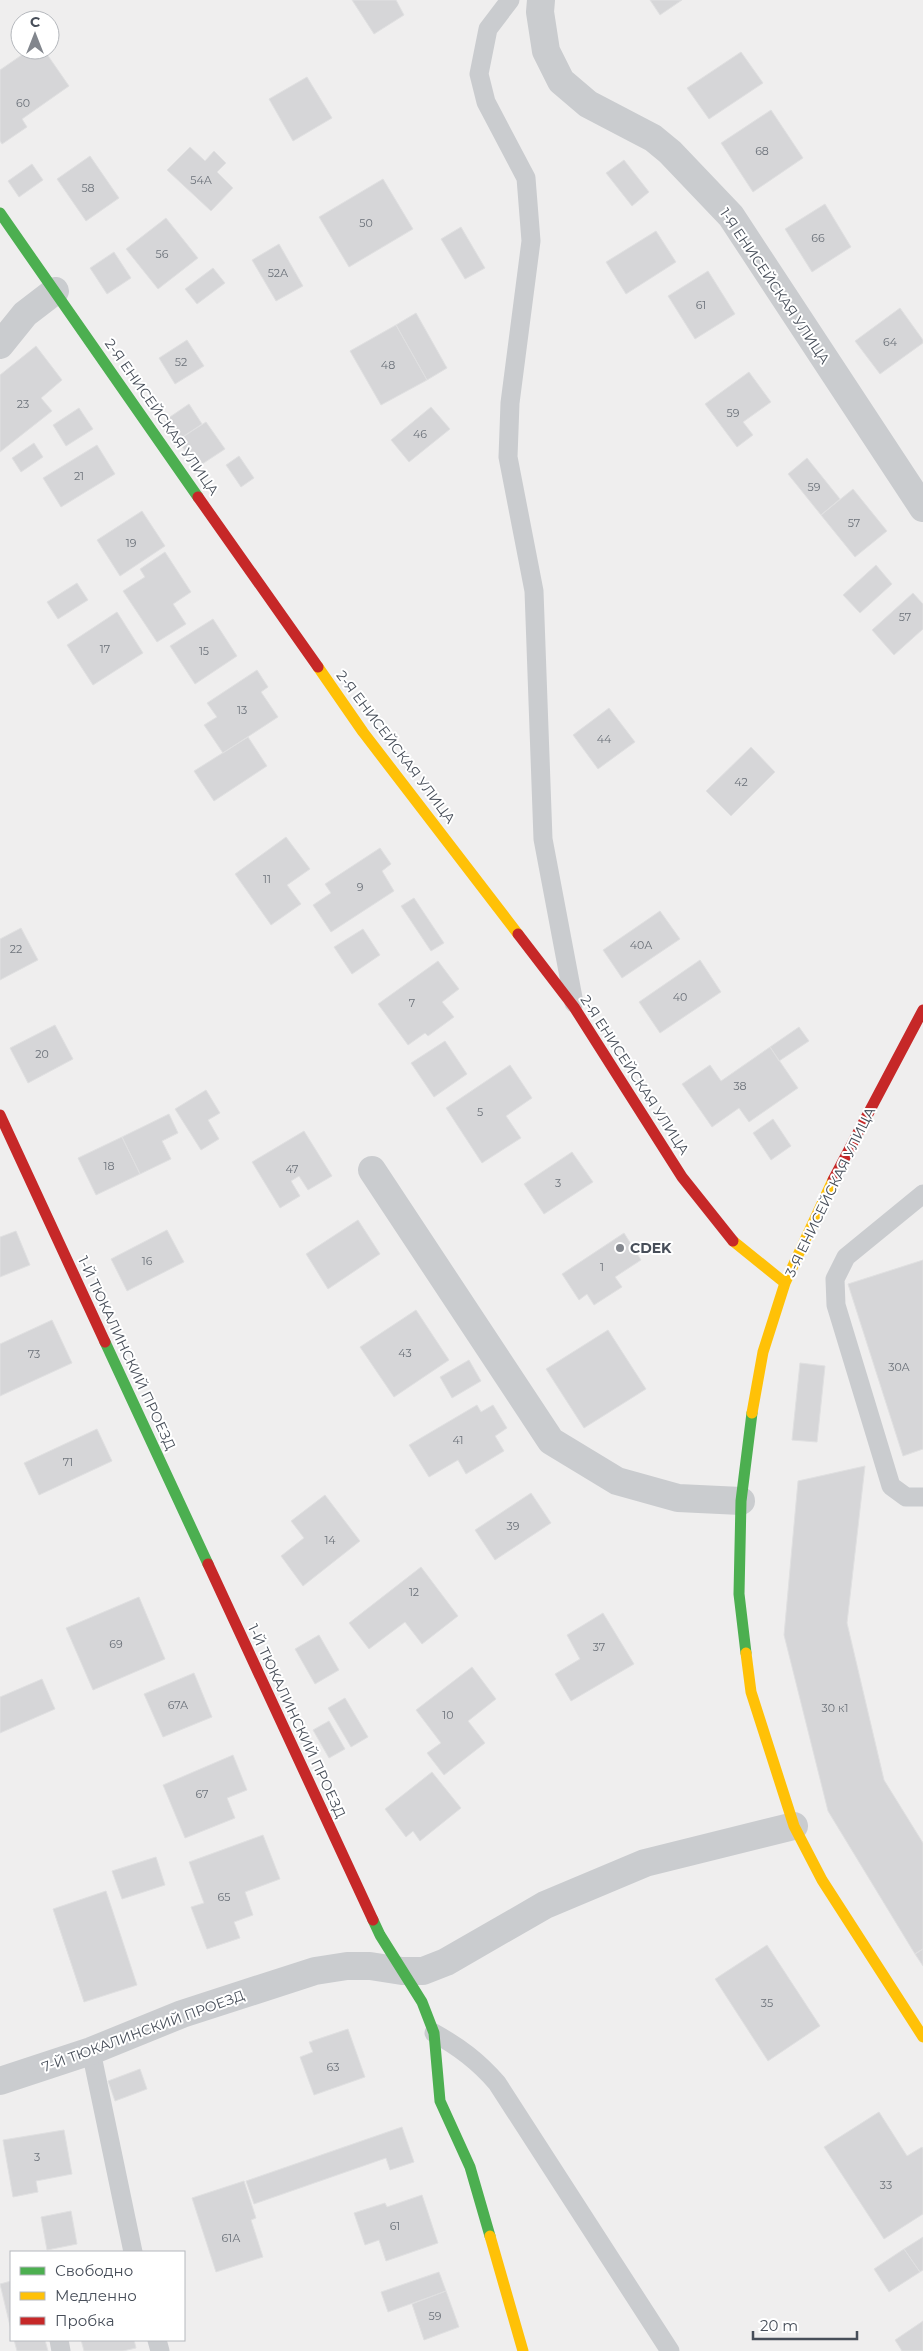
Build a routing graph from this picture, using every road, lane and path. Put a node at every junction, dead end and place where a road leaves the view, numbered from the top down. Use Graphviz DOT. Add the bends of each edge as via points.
graph roads {
  1 [pos="510,0"];
  2 [pos="541,0"];
  3 [pos="0,213"];
  4 [pos="55,291"];
  5 [pos="0,344"];
  6 [pos="923,508"];
  7 [pos="574,1007"];
  8 [pos="923,1010"];
  9 [pos="0,1115"];
  10 [pos="372,1170"];
  11 [pos="923,1194"];
  12 [pos="784,1283"];
  13 [pos="923,1497"];
  14 [pos="741,1501"];
  15 [pos="794,1826"];
  16 [pos="402,1971"];
  17 [pos="434,2033"];
  18 [pos="923,2038"];
  19 [pos="91,2051"];
  20 [pos="0,2081"];
  21 [pos="133,2251"];
  22 [pos="523,2351"];
  23 [pos="670,2351"];
  1 -- 7 [label="lane" via="488,29 479,74 486,102 526,178 531,242 510,403 508,457 534,591 543,839"];
  2 -- 6 [label="street, 1-Я ЕНИСЕЙСКАЯ УЛИЦА" via="546,51 561,81 588,104 653,138 730,216"];
  3 -- 4 [label="street, 2-Я ЕНИСЕЙСКАЯ УЛИЦА"];
  4 -- 5 [label="street" via="25,314"];
  4 -- 7 [label="street, 2-Я ЕНИСЕЙСКАЯ УЛИЦА" via="363,732"];
  7 -- 12 [label="street, 2-Я ЕНИСЕЙСКАЯ УЛИЦА" via="682,1177 736,1245"];
  8 -- 12 [label="street, 3-Я ЕНИСЕЙСКАЯ УЛИЦА" via="834,1178"];
  9 -- 16 [label="street, 1-Й ТЮКАЛИНСКИЙ ПРОЕЗД" via="380,1935"];
  10 -- 14 [label="street" via="551,1441 618,1481 678,1498"];
  11 -- 13 [label="lane" via="846,1257 835,1279 836,1305 891,1486 906,1497"];
  12 -- 14 [label="street, 3-Я ЕНИСЕЙСКАЯ УЛИЦА" via="763,1352"];
  14 -- 15 [label="street, 3-Я ЕНИСЕЙСКАЯ УЛИЦА" via="739,1594 750,1692"];
  15 -- 16 [label="street, 7-Й ТЮКАЛИНСКИЙ ПРОЕЗД" via="645,1863 545,1905 446,1962 423,1971"];
  15 -- 18 [label="street, 3-Я ЕНИСЕЙСКАЯ УЛИЦА" via="822,1880"];
  16 -- 17 [label="street, 1-Й ТЮКАЛИНСКИЙ ПРОЕЗД" via="422,2002"];
  16 -- 19 [label="street, 7-Й ТЮКАЛИНСКИЙ ПРОЕЗД" via="347,1966 315,1971 182,2014"];
  17 -- 22 [label="street, 1-Й ТЮКАЛИНСКИЙ ПРОЕЗД" via="440,2101 470,2167"];
  17 -- 23 [label="lane" via="460,2047 497,2083"];
  19 -- 20 [label="street, 7-Й ТЮКАЛИНСКИЙ ПРОЕЗД"];
  19 -- 21 [label="lane"];
}
